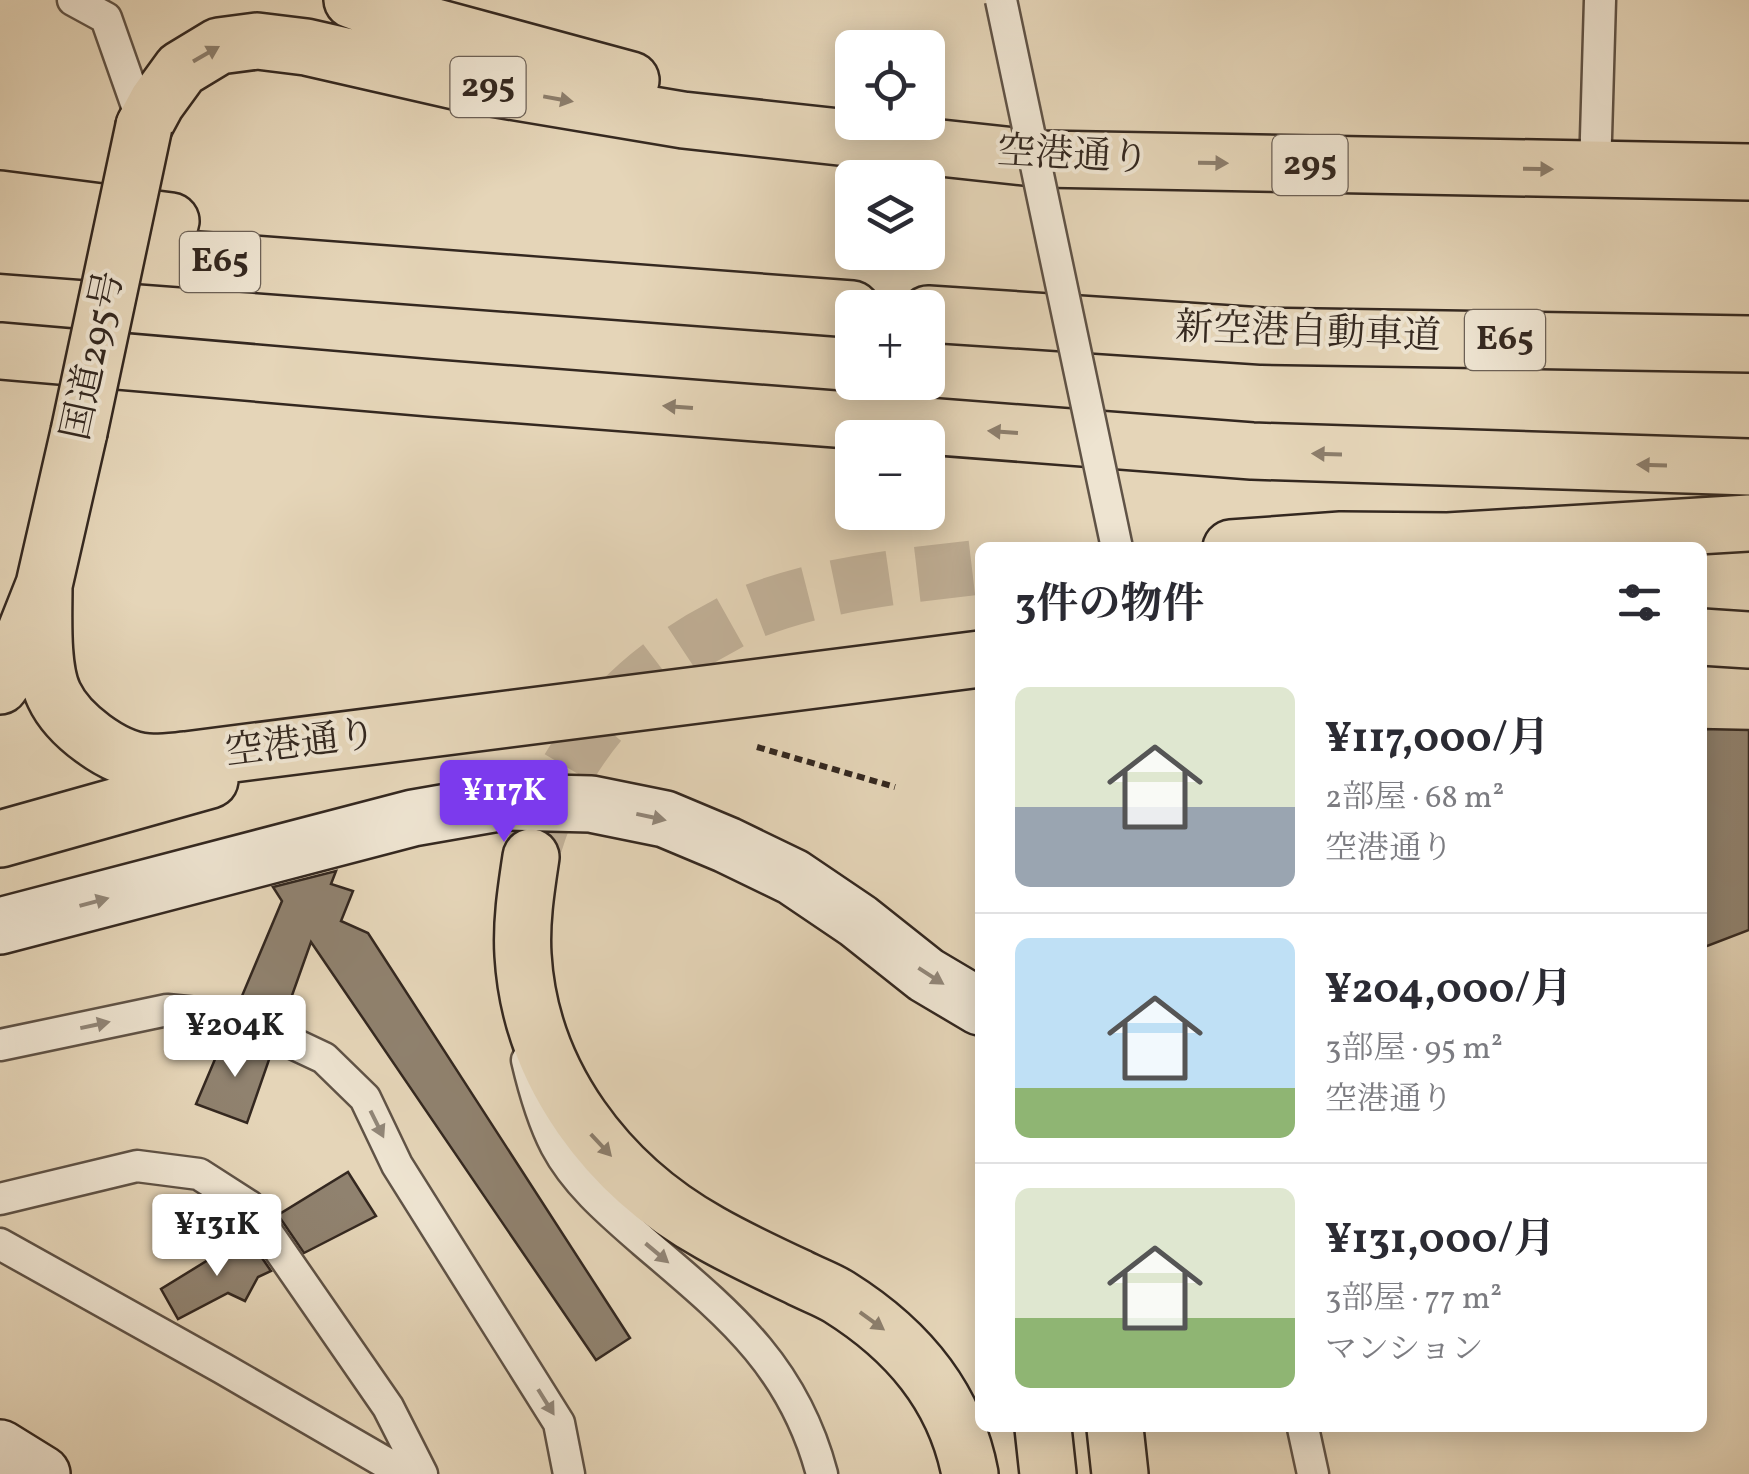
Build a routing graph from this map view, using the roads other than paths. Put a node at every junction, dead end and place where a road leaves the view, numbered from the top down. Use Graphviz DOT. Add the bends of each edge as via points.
graph roads {
  1 [pos="73,0"];
  2 [pos="352,0"];
  3 [pos="1001,0"];
  4 [pos="1600,0"];
  5 [pos="144,126"];
  6 [pos="835,131"];
  7 [pos="835,136"];
  8 [pos="872,140"];
  9 [pos="1595,171"];
  10 [pos="1749,172"];
  11 [pos="0,199"];
  12 [pos="0,245"];
  13 [pos="440,278"];
  14 [pos="835,309"];
  15 [pos="945,315"];
  16 [pos="1749,344"];
  17 [pos="0,351"];
  18 [pos="1749,467"];
  19 [pos="1749,523"];
  20 [pos="1116,542"];
  21 [pos="1314,542"];
  22 [pos="44,585"];
  23 [pos="1707,638"];
  24 [pos="1749,640"];
  25 [pos="1749,651"];
  26 [pos="1707,652"];
  27 [pos="975,660"];
  28 [pos="0,686"];
  29 [pos="398,732"];
  30 [pos="0,838"];
  31 [pos="531,857"];
  32 [pos="0,926"];
  33 [pos="523,957"];
  34 [pos="975,1003"];
  35 [pos="0,1045"];
  36 [pos="0,1199"];
  37 [pos="0,1244"];
  38 [pos="1043,1432"];
  39 [pos="1115,1432"];
  40 [pos="1304,1432"];
  41 [pos="0,1448"];
  42 [pos="42,1474"];
  43 [pos="404,1474"];
  44 [pos="422,1474"];
  45 [pos="569,1474"];
  46 [pos="822,1474"];
  47 [pos="970,1474"];
  48 [pos="1048,1474"];
  49 [pos="1120,1474"];
  50 [pos="1313,1474"];
  1 -- 5 [label="lane" via="106,18"];
  2 -- 6 [label="highway, 295"];
  3 -- 20 [label="lane, bridge"];
  4 -- 9 [label="lane"];
  5 -- 7 [label="highway, 空港通り / 295, one-way" via="182,69 219,46 257,41 683,120"];
  5 -- 22 [label="highway, 国道295号 / 295, bridge"];
  8 -- 9 [label="highway, 空港通り / 295, one-way" via="1042,159"];
  9 -- 10 [label="highway, 空港通り / 295"];
  11 -- 13 [label="highway" via="245,231"];
  12 -- 13 [label="highway, E65"];
  13 -- 14 [label="highway, E65"];
  15 -- 16 [label="highway, 新空港自動車道 / E65" via="1262,336"];
  18 -- 17 [label="highway, one-way" via="1252,451"];
  19 -- 21 [label="highway"];
  22 -- 28 [label="highway, 295"];
  22 -- 29 [label="highway, 空港通り / 295" via="44,646 53,693 73,722 106,747 144,762 186,760"];
  23 -- 24 [label="highway"];
  25 -- 26 [label="highway"];
  27 -- 29 [label="highway, 空港通り / 295"];
  29 -- 30 [label="highway, 295"];
  31 -- 33 [label="highway"];
  32 -- 34 [label="street, one-way" via="413,818 505,802 590,804 665,819 793,878"];
  33 -- 46 [label="lane, one-way" via="528,1060 558,1149 615,1216 742,1328 797,1405"];
  33 -- 47 [label="highway, one-way" via="545,1050 590,1134 663,1203 837,1296 884,1330 924,1368 950,1412"];
  35 -- 45 [label="lane, one-way" via="167,1010 256,1026 324,1058 365,1098 397,1165 559,1423"];
  36 -- 44 [label="lane" via="137,1166 199,1174 249,1206 388,1407"];
  37 -- 43 [label="lane"];
  38 -- 48 [label="highway"];
  39 -- 49 [label="highway"];
  40 -- 50 [label="lane"];
  41 -- 42 [label="street"];
}
